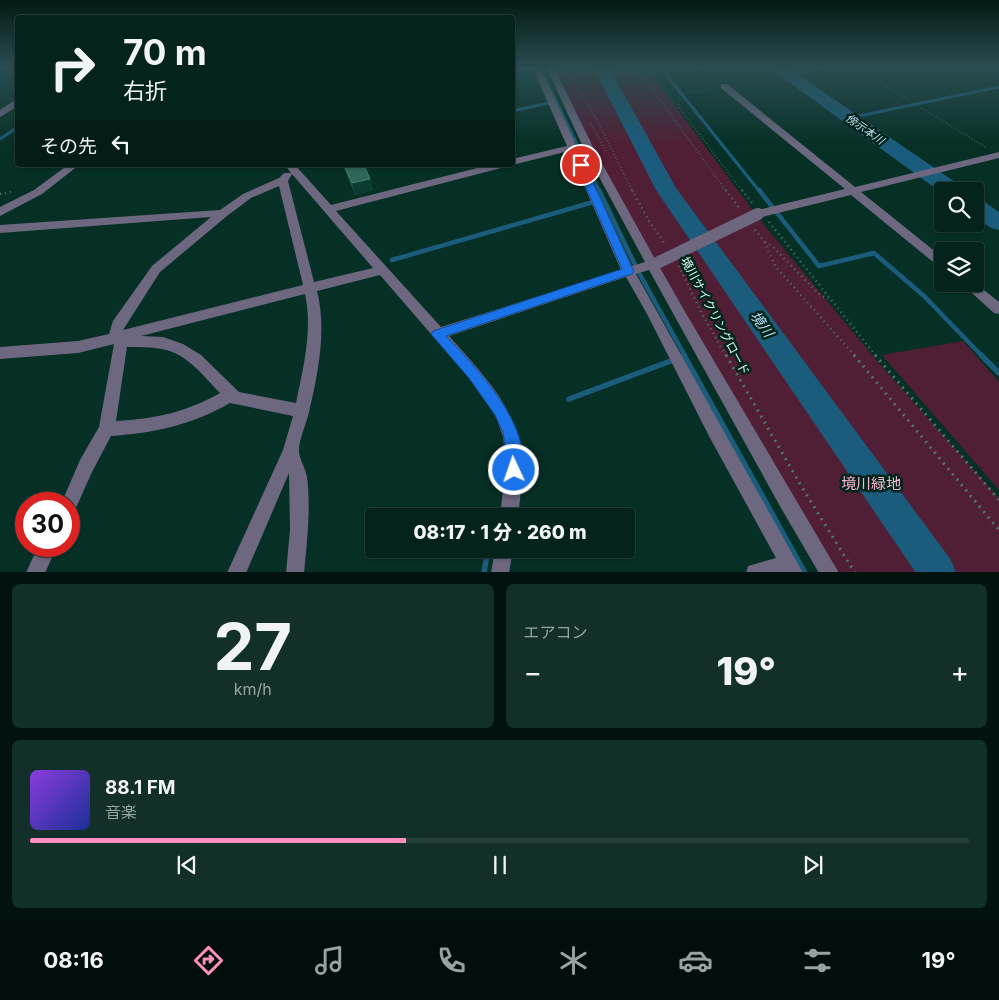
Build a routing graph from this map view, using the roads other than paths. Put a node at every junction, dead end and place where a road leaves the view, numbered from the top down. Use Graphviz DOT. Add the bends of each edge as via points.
graph roads {
  1 [pos="548,94"];
  2 [pos="563,94"];
  3 [pos="733,94"];
  4 [pos="15,104"];
  5 [pos="0,114"];
  6 [pos="573,147"];
  7 [pos="998,155"];
  8 [pos="515,161"];
  9 [pos="62,167"];
  10 [pos="71,167"];
  11 [pos="292,167"];
  12 [pos="493,167"];
  13 [pos="283,180"];
  14 [pos="31,190"];
  15 [pos="853,191"];
  16 [pos="329,209"];
  17 [pos="0,212"];
  18 [pos="223,213"];
  19 [pos="0,228"];
  20 [pos="934,257"];
  21 [pos="653,264"];
  22 [pos="382,270"];
  23 [pos="628,272"];
  24 [pos="310,287"];
  25 [pos="978,292"];
  26 [pos="999,309"];
  27 [pos="437,334"];
  28 [pos="119,339"];
  29 [pos="0,353"];
  30 [pos="232,394"];
  31 [pos="302,411"];
  32 [pos="106,429"];
  33 [pos="291,451"];
  34 [pos="74,492"];
  35 [pos="510,508"];
  36 [pos="42,557"];
  37 [pos="502,558"];
  38 [pos="792,568"];
  39 [pos="35,572"];
  40 [pos="236,572"];
  41 [pos="294,572"];
  42 [pos="500,572"];
  43 [pos="755,572"];
  44 [pos="830,572"];
  1 -- 6 [label="street"];
  2 -- 21 [label="street"];
  3 -- 15 [label="street"];
  4 -- 5 [label="street"];
  6 -- 8 [label="street"];
  6 -- 23 [label="street"];
  7 -- 15 [label="street"];
  9 -- 14 [label="street"];
  10 -- 17 [label="street" via="38,192"];
  11 -- 13 [label="street"];
  11 -- 16 [label="street"];
  12 -- 16 [label="street"];
  13 -- 18 [label="street" via="257,191"];
  13 -- 24 [label="street"];
  15 -- 20 [label="street"];
  15 -- 21 [label="street, bridge" via="760,214"];
  16 -- 22 [label="street"];
  18 -- 19 [label="street"];
  18 -- 28 [label="street" via="156,269 118,325"];
  21 -- 23 [label="street"];
  21 -- 44 [label="street"];
  22 -- 24 [label="street"];
  22 -- 27 [label="street"];
  23 -- 27 [label="street"];
  23 -- 38 [label="street"];
  24 -- 28 [label="street" via="142,330"];
  24 -- 31 [label="street" via="315,328"];
  25 -- 26 [label="street"];
  27 -- 35 [label="street" via="474,374 500,411 510,432 515,457"];
  28 -- 29 [label="street" via="78,347"];
  28 -- 30 [label="street" via="163,343 178,348 196,359"];
  28 -- 32 [label="street"];
  30 -- 31 [label="street" via="249,402"];
  30 -- 32 [label="street" via="175,422"];
  31 -- 33 [label="street"];
  32 -- 34 [label="street"];
  33 -- 40 [label="street"];
  33 -- 41 [label="street" via="299,477 299,530"];
  36 -- 39 [label="street"];
  37 -- 42 [label="street"];
  38 -- 43 [label="street"];
}
